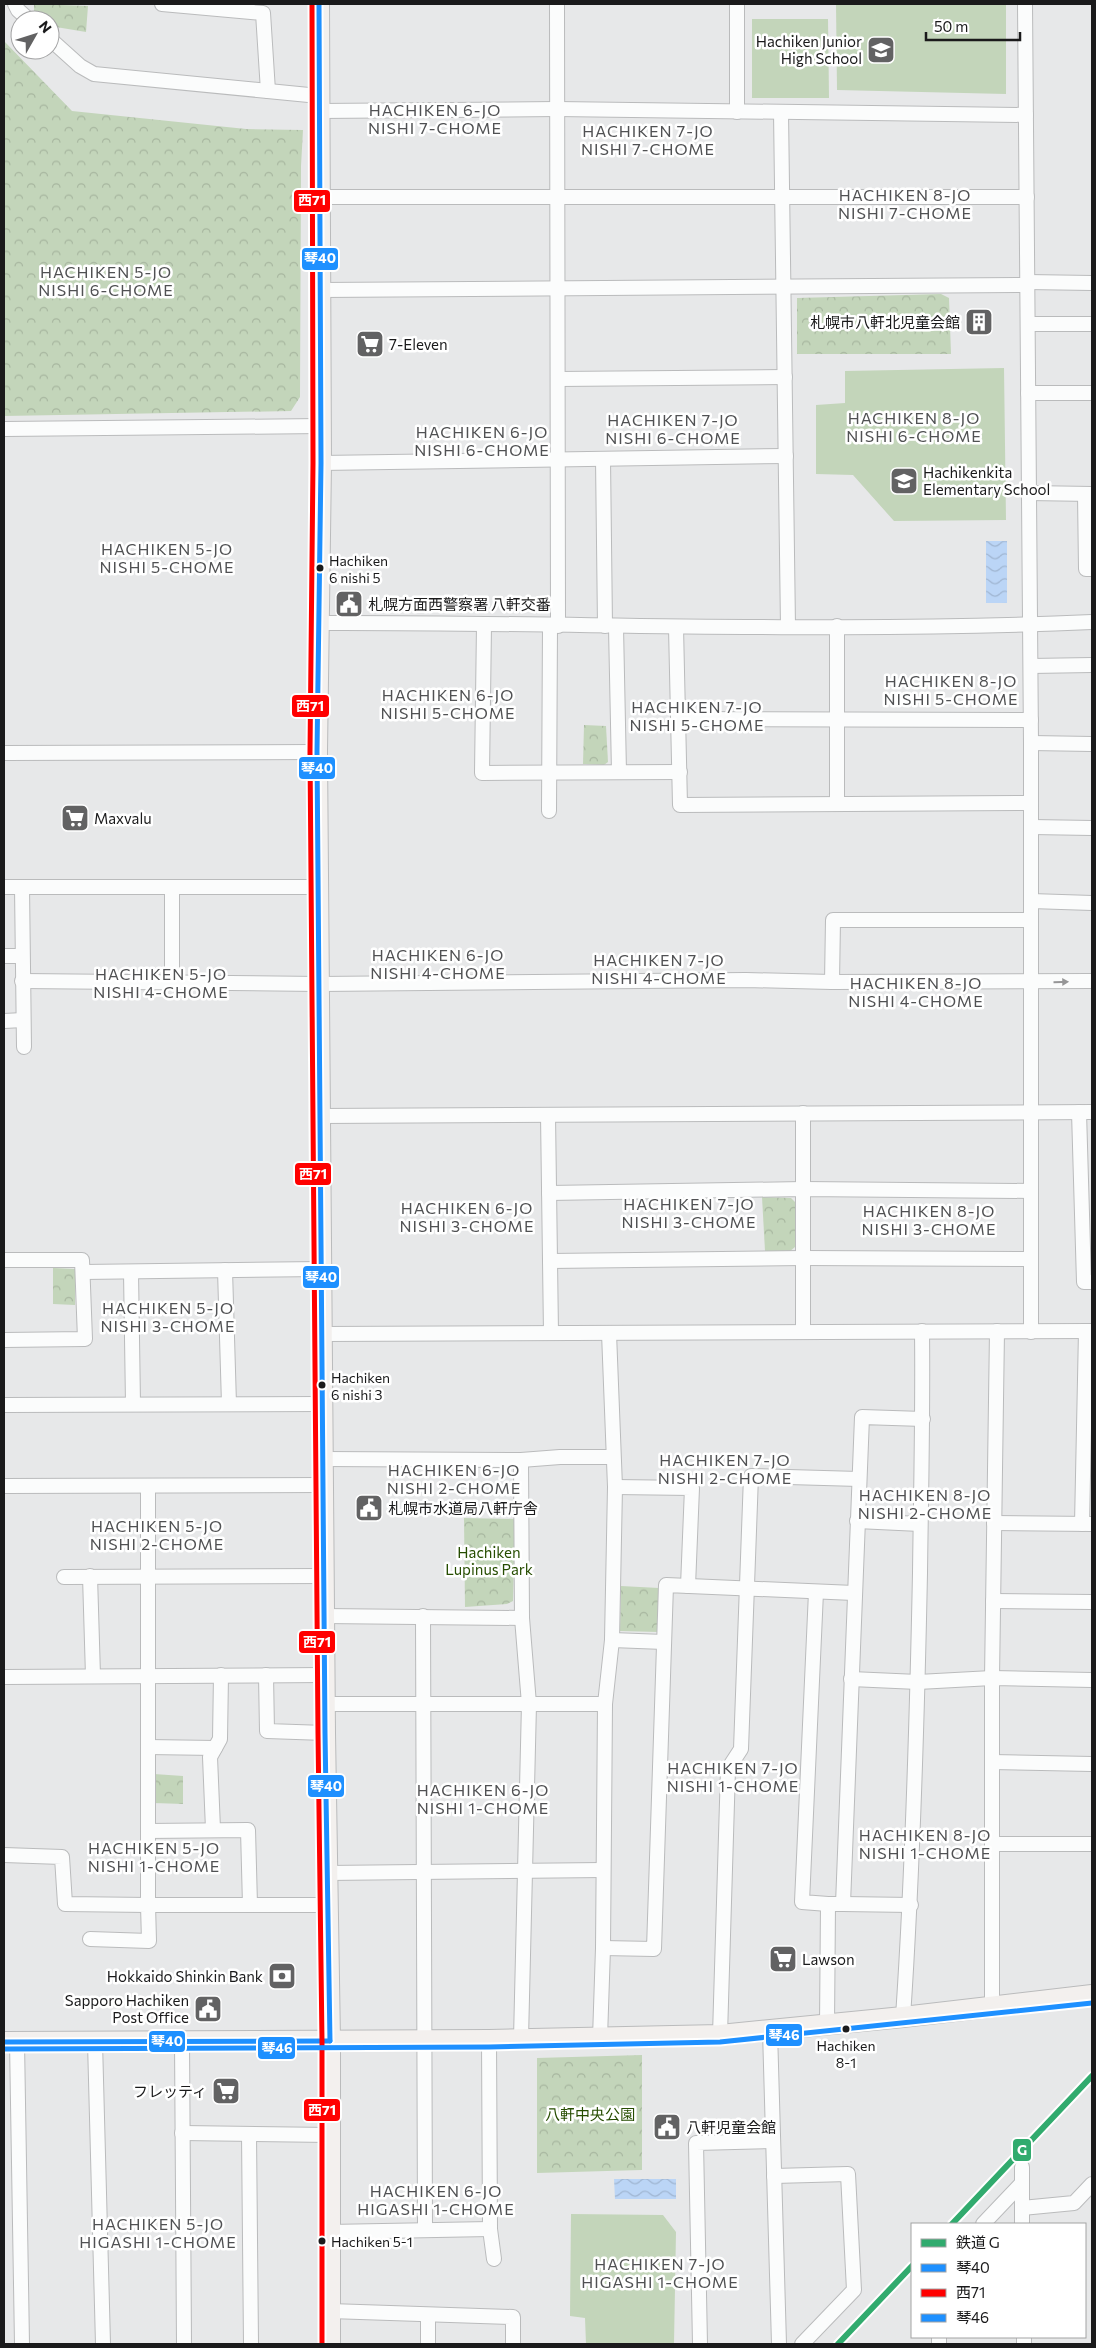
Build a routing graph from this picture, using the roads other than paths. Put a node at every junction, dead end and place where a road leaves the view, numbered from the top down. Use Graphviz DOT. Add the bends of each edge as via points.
graph roads {
  1 [pos="162,4"];
  2 [pos="319,4"];
  3 [pos="557,4"];
  4 [pos="737,4"];
  5 [pos="1025,4"];
  6 [pos="60,48"];
  7 [pos="268,91"];
  8 [pos="319,103"];
  9 [pos="557,109"];
  10 [pos="736,112"];
  11 [pos="781,112"];
  12 [pos="1026,115"];
  13 [pos="319,197"];
  14 [pos="557,197"];
  15 [pos="784,197"];
  16 [pos="1026,197"];
  17 [pos="1092,283"];
  18 [pos="1027,284"];
  19 [pos="784,287"];
  20 [pos="558,289"];
  21 [pos="320,290"];
  22 [pos="1028,324"];
  23 [pos="1092,324"];
  24 [pos="785,377"];
  25 [pos="558,379"];
  26 [pos="1028,393"];
  27 [pos="1092,393"];
  28 [pos="321,426"];
  29 [pos="4,429"];
  30 [pos="786,456"];
  31 [pos="558,459"];
  32 [pos="603,459"];
  33 [pos="321,463"];
  34 [pos="1029,494"];
  35 [pos="1089,494"];
  36 [pos="1092,569"];
  37 [pos="1092,622"];
  38 [pos="319,623"];
  39 [pos="484,625"];
  40 [pos="1030,625"];
  41 [pos="554,626"];
  42 [pos="611,626"];
  43 [pos="837,626"];
  44 [pos="676,627"];
  45 [pos="788,627"];
  46 [pos="1092,665"];
  47 [pos="1031,666"];
  48 [pos="678,719"];
  49 [pos="837,719"];
  50 [pos="1031,720"];
  51 [pos="1032,743"];
  52 [pos="1092,744"];
  53 [pos="317,752"];
  54 [pos="4,753"];
  55 [pos="619,772"];
  56 [pos="680,772"];
  57 [pos="548,773"];
  58 [pos="1031,803"];
  59 [pos="837,804"];
  60 [pos="550,811"];
  61 [pos="1032,827"];
  62 [pos="1092,828"];
  63 [pos="4,887"];
  64 [pos="22,887"];
  65 [pos="172,887"];
  66 [pos="318,887"];
  67 [pos="1031,901"];
  68 [pos="1092,903"];
  69 [pos="1031,920"];
  70 [pos="4,956"];
  71 [pos="22,956"];
  72 [pos="22,981"];
  73 [pos="1092,981"];
  74 [pos="832,982"];
  75 [pos="1030,982"];
  76 [pos="172,983"];
  77 [pos="319,984"];
  78 [pos="23,1020"];
  79 [pos="4,1021"];
  80 [pos="24,1047"];
  81 [pos="1031,1112"];
  82 [pos="1086,1112"];
  83 [pos="803,1113"];
  84 [pos="548,1115"];
  85 [pos="320,1116"];
  86 [pos="803,1189"];
  87 [pos="1031,1191"];
  88 [pos="549,1193"];
  89 [pos="803,1258"];
  90 [pos="1030,1259"];
  91 [pos="4,1260"];
  92 [pos="550,1261"];
  93 [pos="321,1269"];
  94 [pos="225,1270"];
  95 [pos="83,1272"];
  96 [pos="131,1272"];
  97 [pos="1092,1282"];
  98 [pos="922,1331"];
  99 [pos="998,1331"];
  100 [pos="1089,1331"];
  101 [pos="802,1332"];
  102 [pos="1031,1332"];
  103 [pos="551,1333"];
  104 [pos="609,1333"];
  105 [pos="322,1334"];
  106 [pos="4,1340"];
  107 [pos="133,1404"];
  108 [pos="229,1404"];
  109 [pos="322,1404"];
  110 [pos="4,1405"];
  111 [pos="923,1419"];
  112 [pos="613,1457"];
  113 [pos="322,1459"];
  114 [pos="521,1460"];
  115 [pos="859,1479"];
  116 [pos="323,1485"];
  117 [pos="4,1486"];
  118 [pos="148,1486"];
  119 [pos="615,1487"];
  120 [pos="857,1521"];
  121 [pos="994,1523"];
  122 [pos="920,1524"];
  123 [pos="1087,1524"];
  124 [pos="90,1576"];
  125 [pos="148,1576"];
  126 [pos="324,1576"];
  127 [pos="64,1577"];
  128 [pos="688,1586"];
  129 [pos="747,1588"];
  130 [pos="816,1592"];
  131 [pos="854,1593"];
  132 [pos="993,1600"];
  133 [pos="1092,1602"];
  134 [pos="324,1616"];
  135 [pos="423,1616"];
  136 [pos="522,1618"];
  137 [pos="612,1640"];
  138 [pos="664,1642"];
  139 [pos="221,1675"];
  140 [pos="266,1675"];
  141 [pos="325,1675"];
  142 [pos="93,1676"];
  143 [pos="148,1676"];
  144 [pos="4,1677"];
  145 [pos="992,1678"];
  146 [pos="851,1679"];
  147 [pos="1092,1680"];
  148 [pos="918,1682"];
  149 [pos="325,1704"];
  150 [pos="529,1704"];
  151 [pos="605,1704"];
  152 [pos="425,1705"];
  153 [pos="325,1734"];
  154 [pos="148,1747"];
  155 [pos="216,1748"];
  156 [pos="992,1762"];
  157 [pos="1092,1764"];
  158 [pos="212,1829"];
  159 [pos="148,1830"];
  160 [pos="993,1844"];
  161 [pos="1092,1844"];
  162 [pos="4,1855"];
  163 [pos="603,1870"];
  164 [pos="425,1871"];
  165 [pos="525,1871"];
  166 [pos="327,1873"];
  167 [pos="828,1904"];
  168 [pos="843,1904"];
  169 [pos="148,1905"];
  170 [pos="250,1905"];
  171 [pos="327,1905"];
  172 [pos="911,1905"];
  173 [pos="90,1938"];
  174 [pos="603,1948"];
  175 [pos="1092,1995"];
  176 [pos="992,2006"];
  177 [pos="902,2018"];
  178 [pos="827,2025"];
  179 [pos="770,2031"];
  180 [pos="720,2034"];
  181 [pos="600,2038"];
  182 [pos="521,2039"];
  183 [pos="426,2040"];
  184 [pos="490,2040"];
  185 [pos="182,2041"];
  186 [pos="330,2041"];
  187 [pos="10,2042"];
  188 [pos="95,2042"];
  189 [pos="182,2133"];
  190 [pos="249,2134"];
  191 [pos="330,2135"];
  192 [pos="772,2140"];
  193 [pos="1022,2168"];
  194 [pos="774,2176"];
  195 [pos="1022,2183"];
  196 [pos="1092,2184"];
  197 [pos="1022,2208"];
  198 [pos="984,2223"];
  199 [pos="1022,2223"];
  200 [pos="425,2229"];
  201 [pos="490,2229"];
  202 [pos="329,2232"];
  203 [pos="494,2259"];
  204 [pos="330,2311"];
  205 [pos="428,2315"];
  206 [pos="22,2344"];
  207 [pos="103,2344"];
  208 [pos="184,2344"];
  209 [pos="251,2344"];
  210 [pos="330,2344"];
  211 [pos="428,2344"];
  212 [pos="512,2344"];
  213 [pos="700,2344"];
  214 [pos="779,2344"];
  215 [pos="802,2344"];
  1 -- 7 [label="street" via="263,13"];
  2 -- 8 [label="main road"];
  3 -- 9 [label="street"];
  4 -- 10 [label="street"];
  5 -- 12 [label="street"];
  6 -- 7 [label="street" via="94,74"];
  7 -- 8 [label="street"];
  8 -- 9 [label="street"];
  8 -- 13 [label="main road"];
  9 -- 10 [label="street"];
  9 -- 14 [label="street"];
  10 -- 11 [label="street"];
  11 -- 12 [label="street"];
  11 -- 15 [label="street"];
  12 -- 16 [label="street"];
  13 -- 14 [label="street"];
  13 -- 21 [label="main road"];
  14 -- 15 [label="street"];
  14 -- 20 [label="street"];
  15 -- 16 [label="street"];
  15 -- 19 [label="street"];
  16 -- 18 [label="street"];
  17 -- 18 [label="street"];
  18 -- 19 [label="street"];
  18 -- 22 [label="street"];
  19 -- 20 [label="street"];
  19 -- 24 [label="street"];
  20 -- 21 [label="street"];
  20 -- 25 [label="street"];
  21 -- 28 [label="main road"];
  22 -- 23 [label="street"];
  22 -- 26 [label="street"];
  24 -- 25 [label="street"];
  24 -- 30 [label="street"];
  25 -- 31 [label="street"];
  26 -- 27 [label="street"];
  26 -- 34 [label="street"];
  28 -- 29 [label="street"];
  28 -- 33 [label="main road"];
  30 -- 32 [label="street"];
  30 -- 45 [label="street"];
  31 -- 32 [label="street"];
  31 -- 33 [label="street"];
  31 -- 41 [label="street"];
  32 -- 42 [label="street"];
  33 -- 38 [label="main road"];
  34 -- 35 [label="street"];
  34 -- 40 [label="street"];
  35 -- 36 [label="street" via="1086,569"];
  37 -- 40 [label="street"];
  38 -- 39 [label="street"];
  38 -- 53 [label="main road"];
  39 -- 41 [label="street"];
  39 -- 57 [label="street" via="482,772"];
  40 -- 43 [label="street"];
  40 -- 47 [label="street"];
  41 -- 42 [label="street"];
  41 -- 57 [label="street"];
  42 -- 44 [label="street"];
  42 -- 55 [label="street"];
  43 -- 45 [label="street"];
  43 -- 49 [label="street"];
  44 -- 45 [label="street"];
  44 -- 48 [label="street"];
  46 -- 47 [label="street"];
  47 -- 50 [label="street"];
  48 -- 49 [label="street"];
  48 -- 56 [label="street"];
  49 -- 50 [label="street"];
  49 -- 59 [label="street"];
  50 -- 51 [label="street"];
  51 -- 52 [label="street"];
  51 -- 58 [label="street"];
  53 -- 54 [label="street"];
  53 -- 66 [label="main road"];
  55 -- 56 [label="street"];
  55 -- 57 [label="street"];
  56 -- 59 [label="street" via="680,805"];
  57 -- 60 [label="street"];
  58 -- 59 [label="street"];
  58 -- 61 [label="street"];
  61 -- 62 [label="street"];
  61 -- 67 [label="street"];
  63 -- 64 [label="street"];
  64 -- 65 [label="street"];
  64 -- 71 [label="street"];
  65 -- 66 [label="street"];
  65 -- 76 [label="street"];
  66 -- 77 [label="main road"];
  67 -- 68 [label="street"];
  67 -- 69 [label="street"];
  69 -- 74 [label="street" via="833,920"];
  69 -- 75 [label="street"];
  70 -- 71 [label="street"];
  71 -- 72 [label="street"];
  72 -- 76 [label="street"];
  72 -- 78 [label="street"];
  75 -- 73 [label="street, one-way"];
  74 -- 75 [label="street"];
  74 -- 77 [label="street"];
  75 -- 81 [label="street"];
  76 -- 77 [label="street"];
  77 -- 85 [label="main road"];
  78 -- 79 [label="street"];
  78 -- 80 [label="street"];
  81 -- 82 [label="street"];
  81 -- 83 [label="street"];
  81 -- 87 [label="street"];
  82 -- 97 [label="street" via="1084,1282"];
  83 -- 84 [label="street"];
  83 -- 86 [label="street"];
  84 -- 85 [label="street"];
  84 -- 88 [label="street"];
  85 -- 93 [label="main road"];
  86 -- 87 [label="street"];
  86 -- 88 [label="street"];
  86 -- 89 [label="street"];
  87 -- 90 [label="street"];
  88 -- 92 [label="street"];
  89 -- 90 [label="street"];
  89 -- 92 [label="street"];
  89 -- 101 [label="street"];
  90 -- 102 [label="street"];
  91 -- 95 [label="street" via="82,1260"];
  92 -- 103 [label="street"];
  93 -- 94 [label="street"];
  93 -- 105 [label="main road"];
  94 -- 96 [label="street"];
  94 -- 108 [label="street"];
  95 -- 96 [label="street"];
  95 -- 106 [label="street" via="85,1339"];
  96 -- 107 [label="street"];
  98 -- 99 [label="street"];
  98 -- 101 [label="street"];
  98 -- 111 [label="street"];
  99 -- 102 [label="street"];
  99 -- 121 [label="street"];
  100 -- 102 [label="street"];
  100 -- 123 [label="street"];
  101 -- 104 [label="street"];
  103 -- 104 [label="street"];
  103 -- 105 [label="street"];
  104 -- 112 [label="street"];
  105 -- 109 [label="main road"];
  107 -- 108 [label="street"];
  107 -- 110 [label="street"];
  108 -- 109 [label="street"];
  109 -- 113 [label="main road"];
  111 -- 115 [label="street" via="862,1416"];
  111 -- 122 [label="street"];
  112 -- 114 [label="street"];
  112 -- 119 [label="street"];
  113 -- 114 [label="street"];
  113 -- 116 [label="main road"];
  114 -- 136 [label="street"];
  115 -- 120 [label="street"];
  115 -- 129 [label="street" via="751,1476"];
  116 -- 118 [label="street"];
  116 -- 126 [label="main road"];
  117 -- 118 [label="street"];
  118 -- 125 [label="street"];
  119 -- 128 [label="street" via="692,1488"];
  119 -- 137 [label="street"];
  120 -- 122 [label="street"];
  120 -- 131 [label="street"];
  121 -- 123 [label="street"];
  121 -- 132 [label="street"];
  122 -- 148 [label="street"];
  124 -- 125 [label="street"];
  124 -- 127 [label="street"];
  124 -- 142 [label="street"];
  125 -- 126 [label="street"];
  125 -- 143 [label="street"];
  126 -- 134 [label="main road"];
  128 -- 129 [label="street"];
  128 -- 138 [label="street" via="666,1585"];
  129 -- 130 [label="street"];
  129 -- 180 [label="street" via="741,1749 728,1769"];
  130 -- 131 [label="street"];
  130 -- 167 [label="street" via="802,1902"];
  131 -- 146 [label="street"];
  132 -- 133 [label="street"];
  132 -- 145 [label="street"];
  134 -- 135 [label="street"];
  134 -- 141 [label="main road"];
  135 -- 136 [label="street"];
  135 -- 152 [label="street"];
  136 -- 150 [label="street"];
  137 -- 138 [label="street"];
  137 -- 151 [label="street"];
  138 -- 174 [label="street" via="654,1948"];
  139 -- 140 [label="street"];
  139 -- 143 [label="street"];
  139 -- 155 [label="street" via="220,1739"];
  140 -- 141 [label="street"];
  140 -- 153 [label="street" via="267,1730"];
  141 -- 149 [label="main road"];
  142 -- 143 [label="street"];
  142 -- 144 [label="street"];
  143 -- 154 [label="street"];
  145 -- 147 [label="street"];
  145 -- 148 [label="street"];
  145 -- 156 [label="street"];
  146 -- 148 [label="street"];
  146 -- 168 [label="street"];
  148 -- 172 [label="street"];
  149 -- 152 [label="street"];
  149 -- 153 [label="main road"];
  150 -- 151 [label="street"];
  150 -- 152 [label="street"];
  150 -- 165 [label="street"];
  151 -- 163 [label="street"];
  152 -- 164 [label="street"];
  153 -- 166 [label="main road"];
  154 -- 155 [label="street"];
  154 -- 159 [label="street"];
  155 -- 158 [label="street" via="210,1756"];
  156 -- 157 [label="street"];
  156 -- 160 [label="street"];
  158 -- 159 [label="street"];
  158 -- 170 [label="street" via="248,1830"];
  159 -- 169 [label="street"];
  160 -- 161 [label="street"];
  160 -- 176 [label="street"];
  162 -- 169 [label="street" via="62,1856 65,1904"];
  163 -- 165 [label="street"];
  163 -- 174 [label="street"];
  164 -- 165 [label="street"];
  164 -- 166 [label="street"];
  164 -- 183 [label="street"];
  165 -- 182 [label="street"];
  166 -- 171 [label="main road"];
  167 -- 168 [label="street"];
  167 -- 178 [label="street"];
  168 -- 172 [label="street"];
  169 -- 170 [label="street"];
  169 -- 173 [label="street" via="149,1941"];
  170 -- 171 [label="street"];
  171 -- 186 [label="main road"];
  172 -- 177 [label="street"];
  174 -- 181 [label="street"];
  175 -- 176 [label="main road"];
  176 -- 177 [label="main road"];
  177 -- 178 [label="main road"];
  178 -- 179 [label="main road"];
  179 -- 180 [label="main road"];
  179 -- 192 [label="street"];
  180 -- 181 [label="main road"];
  181 -- 182 [label="main road"];
  182 -- 184 [label="main road"];
  183 -- 184 [label="main road"];
  183 -- 186 [label="main road"];
  183 -- 200 [label="street"];
  184 -- 201 [label="street"];
  185 -- 186 [label="main road"];
  185 -- 188 [label="main road"];
  185 -- 189 [label="street"];
  186 -- 191 [label="main road"];
  187 -- 188 [label="main road"];
  187 -- 206 [label="street"];
  188 -- 207 [label="street"];
  189 -- 190 [label="street"];
  189 -- 208 [label="street"];
  190 -- 191 [label="street"];
  190 -- 209 [label="street"];
  191 -- 202 [label="main road"];
  192 -- 194 [label="street"];
  192 -- 213 [label="street" via="696,2143"];
  193 -- 195 [label="street"];
  194 -- 214 [label="street"];
  194 -- 215 [label="street" via="848,2174 854,2290"];
  195 -- 197 [label="street"];
  195 -- 198 [label="street"];
  196 -- 197 [label="street" via="1074,2203"];
  197 -- 199 [label="street"];
  200 -- 201 [label="street"];
  200 -- 202 [label="street"];
  201 -- 203 [label="street"];
  202 -- 204 [label="main road"];
  204 -- 205 [label="street"];
  204 -- 210 [label="main road"];
  205 -- 211 [label="street"];
  205 -- 212 [label="street" via="513,2317"];
}
